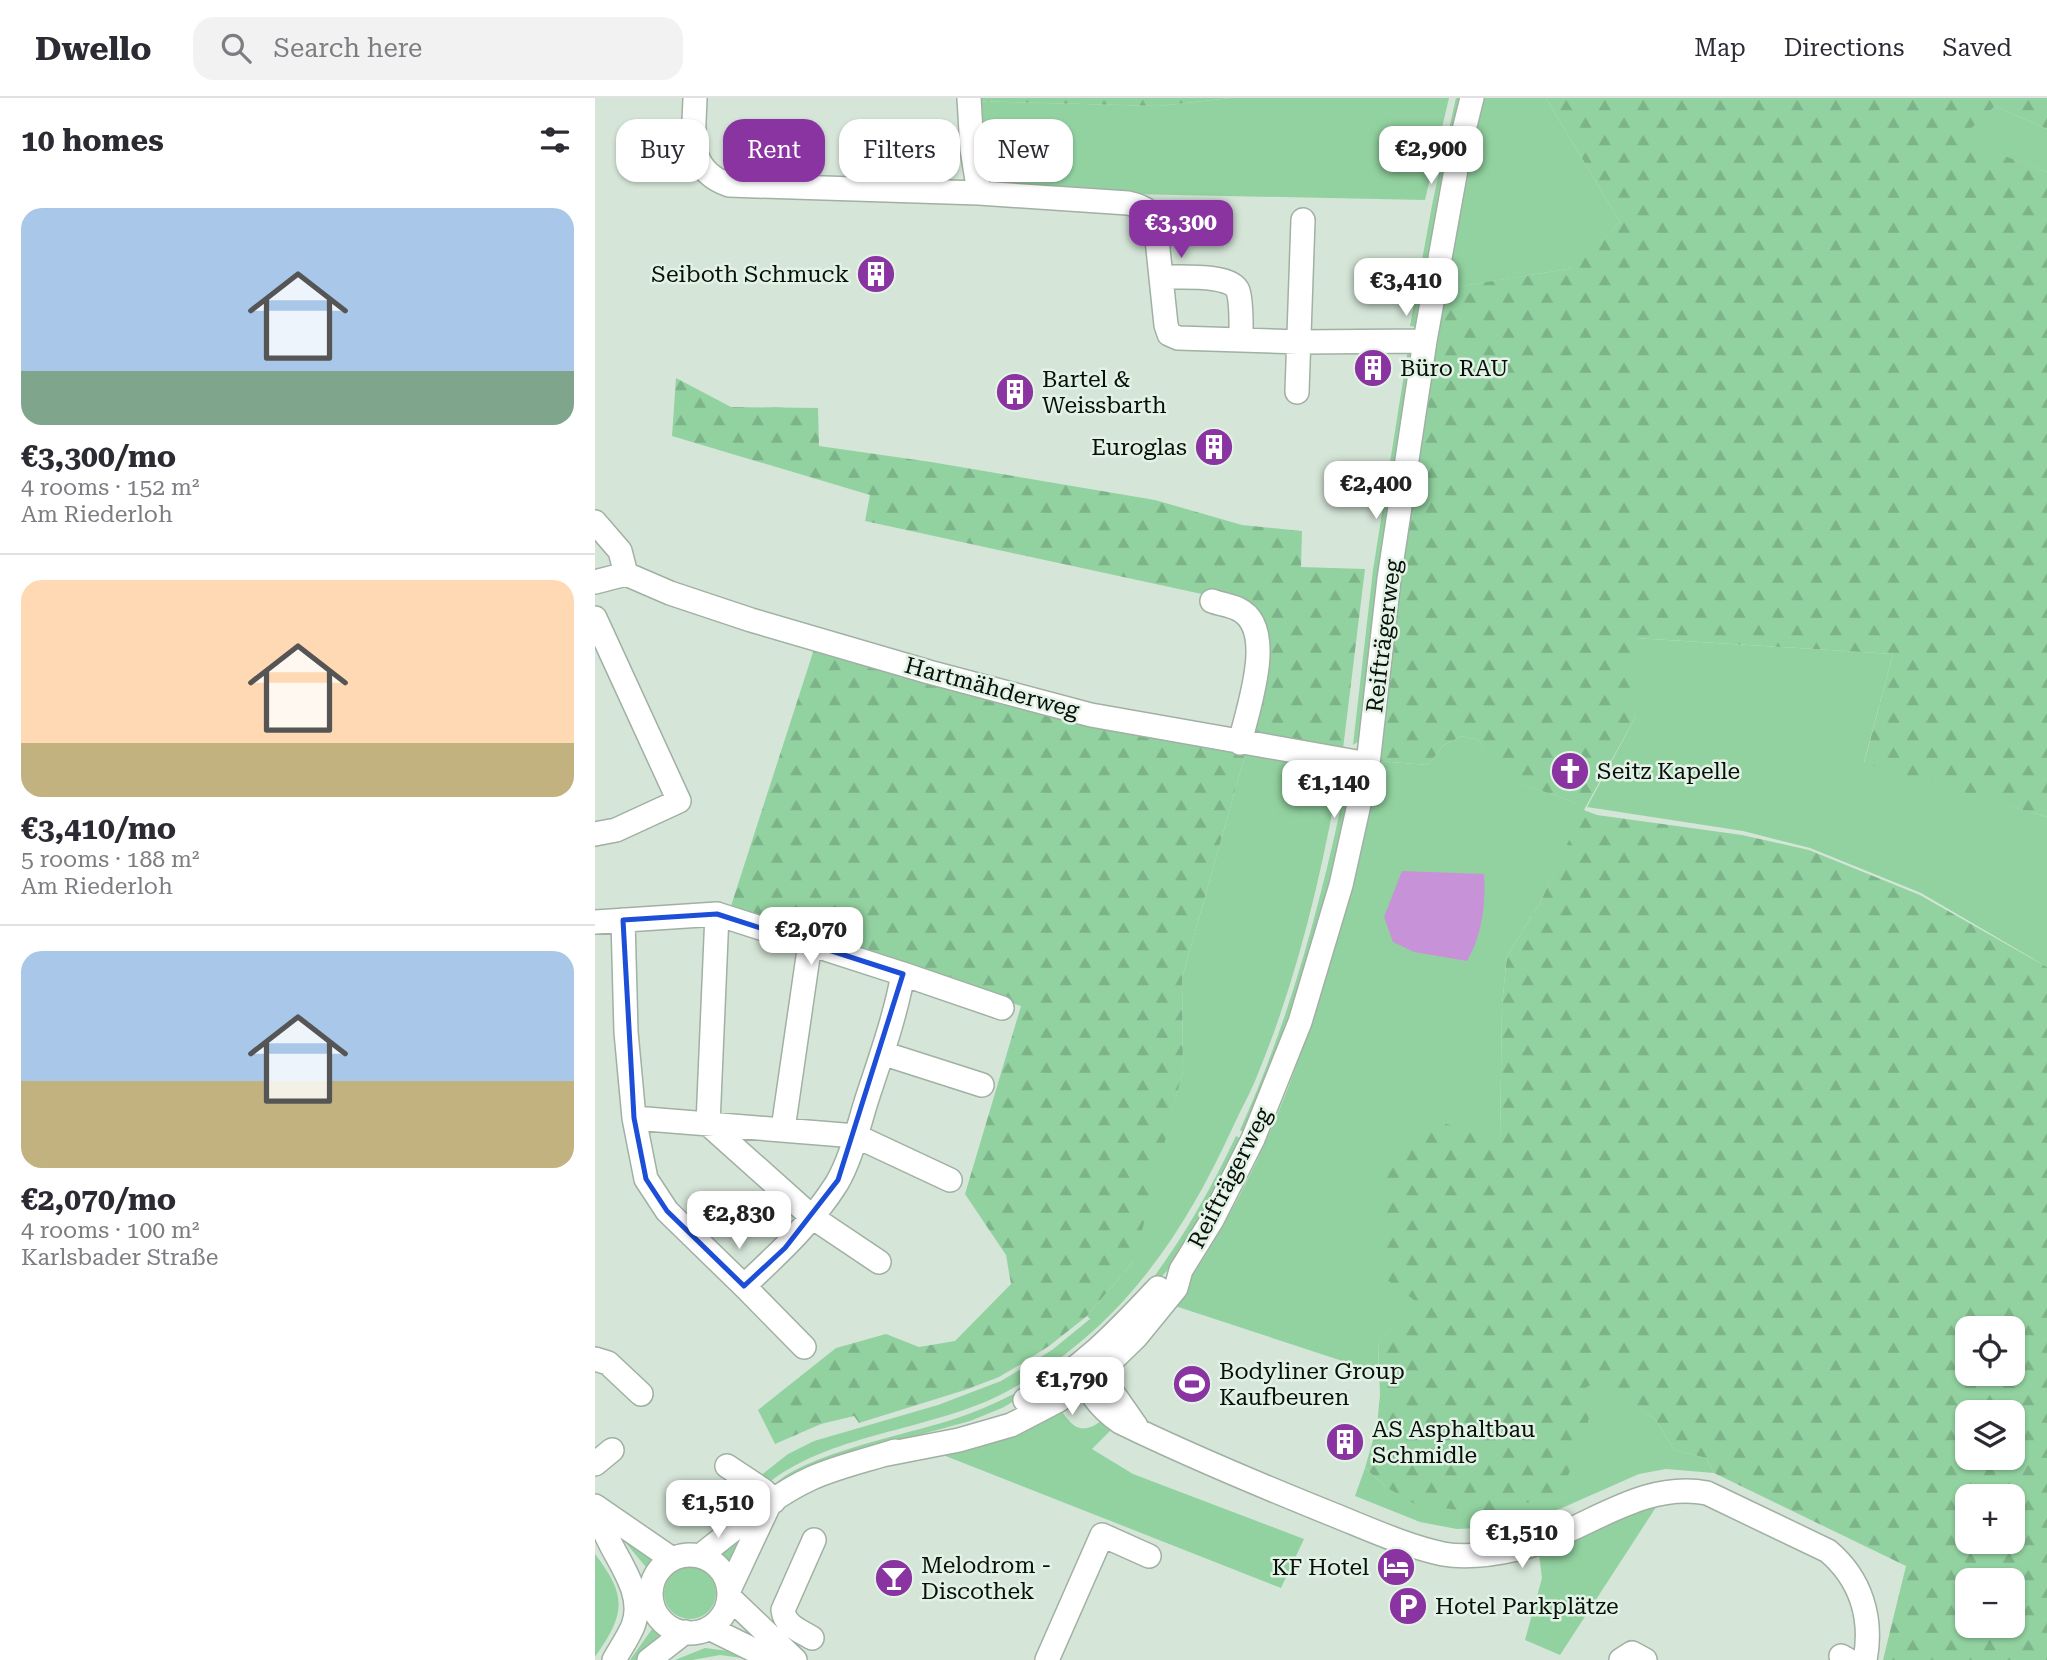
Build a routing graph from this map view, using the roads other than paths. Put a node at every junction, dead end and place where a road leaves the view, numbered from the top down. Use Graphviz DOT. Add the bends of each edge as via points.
graph roads {
  1 [pos="695,98"];
  2 [pos="969,98"];
  3 [pos="1472,98"];
  4 [pos="979,193"];
  5 [pos="1303,220"];
  6 [pos="1161,277"];
  7 [pos="1241,340"];
  8 [pos="1425,341"];
  9 [pos="1299,342"];
  10 [pos="1297,392"];
  11 [pos="595,523"];
  12 [pos="626,574"];
  13 [pos="595,582"];
  14 [pos="1212,601"];
  15 [pos="595,618"];
  16 [pos="1240,743"];
  17 [pos="1369,764"];
  18 [pos="595,834"];
  19 [pos="717,914"];
  20 [pos="623,920"];
  21 [pos="595,922"];
  22 [pos="810,943"];
  23 [pos="903,974"];
  24 [pos="1002,1008"];
  25 [pos="882,1053"];
  26 [pos="982,1085"];
  27 [pos="634,1118"];
  28 [pos="708,1124"];
  29 [pos="783,1129"];
  30 [pos="856,1136"];
  31 [pos="950,1180"];
  32 [pos="812,1217"];
  33 [pos="879,1262"];
  34 [pos="744,1286"];
  35 [pos="804,1347"];
  36 [pos="595,1359"];
  37 [pos="1088,1374"];
  38 [pos="641,1394"];
  39 [pos="727,1466"];
  40 [pos="772,1503"];
  41 [pos="597,1513"];
  42 [pos="814,1540"];
  43 [pos="701,1556"];
  44 [pos="1149,1556"];
  45 [pos="672,1559"];
  46 [pos="653,1585"];
  47 [pos="729,1593"];
  48 [pos="655,1609"];
  49 [pos="709,1628"];
  50 [pos="685,1632"];
  51 [pos="812,1638"];
  52 [pos="616,1660"];
  53 [pos="649,1660"];
  54 [pos="774,1660"];
  55 [pos="795,1660"];
  56 [pos="1047,1660"];
  57 [pos="1621,1660"];
  58 [pos="1645,1660"];
  59 [pos="1865,1660"];
  1 -- 4 [label="street" via="694,148 699,162 706,173 729,186"];
  2 -- 4 [label="street"];
  3 -- 8 [label="street, Reifträgerweg"];
  4 -- 6 [label="street" via="1140,205 1153,217"];
  5 -- 9 [label="street"];
  6 -- 7 [label="street" via="1169,334"];
  6 -- 7 [label="street" via="1219,278 1233,283 1238,291"];
  7 -- 9 [label="street"];
  8 -- 9 [label="street"];
  8 -- 17 [label="street, Reifträgerweg" via="1389,579"];
  9 -- 10 [label="street"];
  11 -- 12 [label="street" via="620,551"];
  12 -- 13 [label="street"];
  12 -- 16 [label="street, Hartmähderweg" via="716,608 929,671 1091,715"];
  14 -- 16 [label="street" via="1240,609 1255,625 1260,653"];
  15 -- 18 [label="street" via="679,801 616,830"];
  16 -- 17 [label="street, Hartmähderweg"];
  17 -- 37 [label="street, Reifträgerweg" via="1341,885 1300,1022 1253,1139 1181,1270 1116,1334"];
  19 -- 20 [label="street"];
  19 -- 22 [label="street"];
  19 -- 28 [label="street"];
  20 -- 21 [label="street"];
  20 -- 27 [label="street"];
  22 -- 23 [label="street"];
  22 -- 29 [label="street"];
  23 -- 24 [label="street"];
  23 -- 25 [label="street"];
  25 -- 26 [label="street"];
  25 -- 30 [label="street"];
  27 -- 28 [label="street"];
  27 -- 34 [label="street" via="646,1178 667,1211"];
  28 -- 29 [label="street"];
  28 -- 32 [label="street"];
  29 -- 30 [label="street"];
  30 -- 31 [label="street"];
  30 -- 32 [label="street" via="838,1180"];
  32 -- 33 [label="street"];
  32 -- 34 [label="street"];
  34 -- 35 [label="street"];
  36 -- 38 [label="street" via="608,1363"];
  37 -- 40 [label="street, Reifträgerweg" via="1050,1387 973,1425 811,1479"];
  37 -- 59 [label="street" via="1105,1411 1141,1432 1296,1500 1445,1554 1518,1549 1651,1494 1689,1489 1707,1493 1840,1561 1857,1583 1864,1605 1869,1630"];
  39 -- 40 [label="street" via="763,1490"];
  40 -- 43 [label="street, Reifträgerweg"];
  40 -- 47 [label="street"];
  41 -- 45 [label="street"];
  41 -- 46 [label="street"];
  41 -- 52 [label="street" via="631,1582 636,1611"];
  42 -- 51 [label="street" via="783,1610 789,1625"];
  43 -- 45 [label="street"];
  43 -- 47 [label="street" via="722,1571"];
  44 -- 56 [label="street" via="1103,1535"];
  45 -- 46 [label="street" via="659,1570"];
  46 -- 48 [label="street"];
  47 -- 49 [label="street" via="727,1608"];
  47 -- 55 [label="street"];
  48 -- 50 [label="street" via="664,1622"];
  48 -- 52 [label="street"];
  49 -- 50 [label="street"];
  49 -- 54 [label="street"];
  50 -- 53 [label="street"];
  57 -- 58 [label="street" via="1632,1653"];
}
